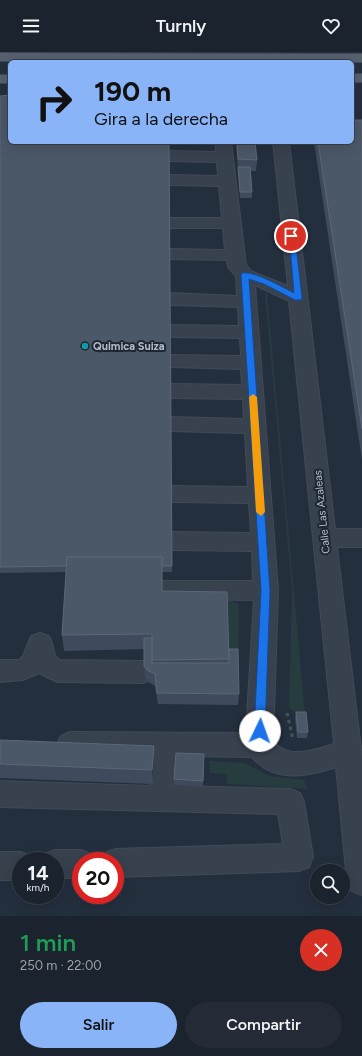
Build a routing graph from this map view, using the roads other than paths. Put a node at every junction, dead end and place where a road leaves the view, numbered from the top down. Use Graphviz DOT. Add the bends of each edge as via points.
graph roads {
  1 [pos="245,55"];
  2 [pos="333,55"];
  3 [pos="0,56"];
  4 [pos="362,58"];
  5 [pos="272,60"];
  6 [pos="281,144"];
  7 [pos="224,150"];
  8 [pos="169,156"];
  9 [pos="169,180"];
  10 [pos="227,181"];
  11 [pos="170,223"];
  12 [pos="231,223"];
  13 [pos="170,254"];
  14 [pos="234,255"];
  15 [pos="245,275"];
  16 [pos="298,298"];
  17 [pos="170,299"];
  18 [pos="247,302"];
  19 [pos="170,331"];
  20 [pos="248,332"];
  21 [pos="171,361"];
  22 [pos="251,362"];
  23 [pos="171,391"];
  24 [pos="253,392"];
  25 [pos="171,424"];
  26 [pos="255,426"];
  27 [pos="172,494"];
  28 [pos="260,495"];
  29 [pos="325,538"];
  30 [pos="362,538"];
  31 [pos="172,542"];
  32 [pos="263,542"];
  33 [pos="162,590"];
  34 [pos="266,591"];
  35 [pos="0,671"];
  36 [pos="143,672"];
  37 [pos="46,744"];
  38 [pos="162,745"];
  39 [pos="259,745"];
  40 [pos="348,751"];
  41 [pos="0,794"];
  42 [pos="164,799"];
  43 [pos="124,862"];
  44 [pos="0,866"];
  45 [pos="12,866"];
  46 [pos="362,881"];
  1 -- 3 [label="main road"];
  1 -- 5 [label="main road"];
  2 -- 4 [label="main road"];
  2 -- 5 [label="main road"];
  6 -- 16 [label="street, Calle Las Azaleas"];
  7 -- 8 [label="street"];
  7 -- 10 [label="street"];
  9 -- 10 [label="street"];
  10 -- 12 [label="street"];
  11 -- 12 [label="street"];
  12 -- 14 [label="street"];
  13 -- 14 [label="street"];
  14 -- 15 [label="street" via="237,267"];
  15 -- 16 [label="street"];
  15 -- 18 [label="street"];
  16 -- 29 [label="street, Calle Las Azaleas"];
  17 -- 18 [label="street"];
  18 -- 20 [label="street"];
  19 -- 20 [label="street"];
  20 -- 22 [label="street"];
  21 -- 22 [label="street"];
  22 -- 24 [label="street"];
  23 -- 24 [label="street"];
  24 -- 26 [label="street"];
  25 -- 26 [label="street"];
  26 -- 28 [label="street"];
  27 -- 28 [label="street"];
  28 -- 32 [label="street"];
  29 -- 30 [label="street"];
  29 -- 40 [label="street, Calle Las Azaleas"];
  31 -- 32 [label="street"];
  32 -- 34 [label="street"];
  33 -- 34 [label="street"];
  34 -- 39 [label="street"];
  35 -- 36 [label="street" via="20,671 30,667 40,643 42,659 47,666 57,671"];
  37 -- 38 [label="street"];
  38 -- 39 [label="street"];
  38 -- 42 [label="street"];
  39 -- 40 [label="street" via="265,755 289,764 311,764"];
  40 -- 46 [label="street, Calle Las Azaleas"];
  41 -- 42 [label="street"];
  42 -- 43 [label="street" via="290,802 299,857"];
  44 -- 45 [label="street"];
}
